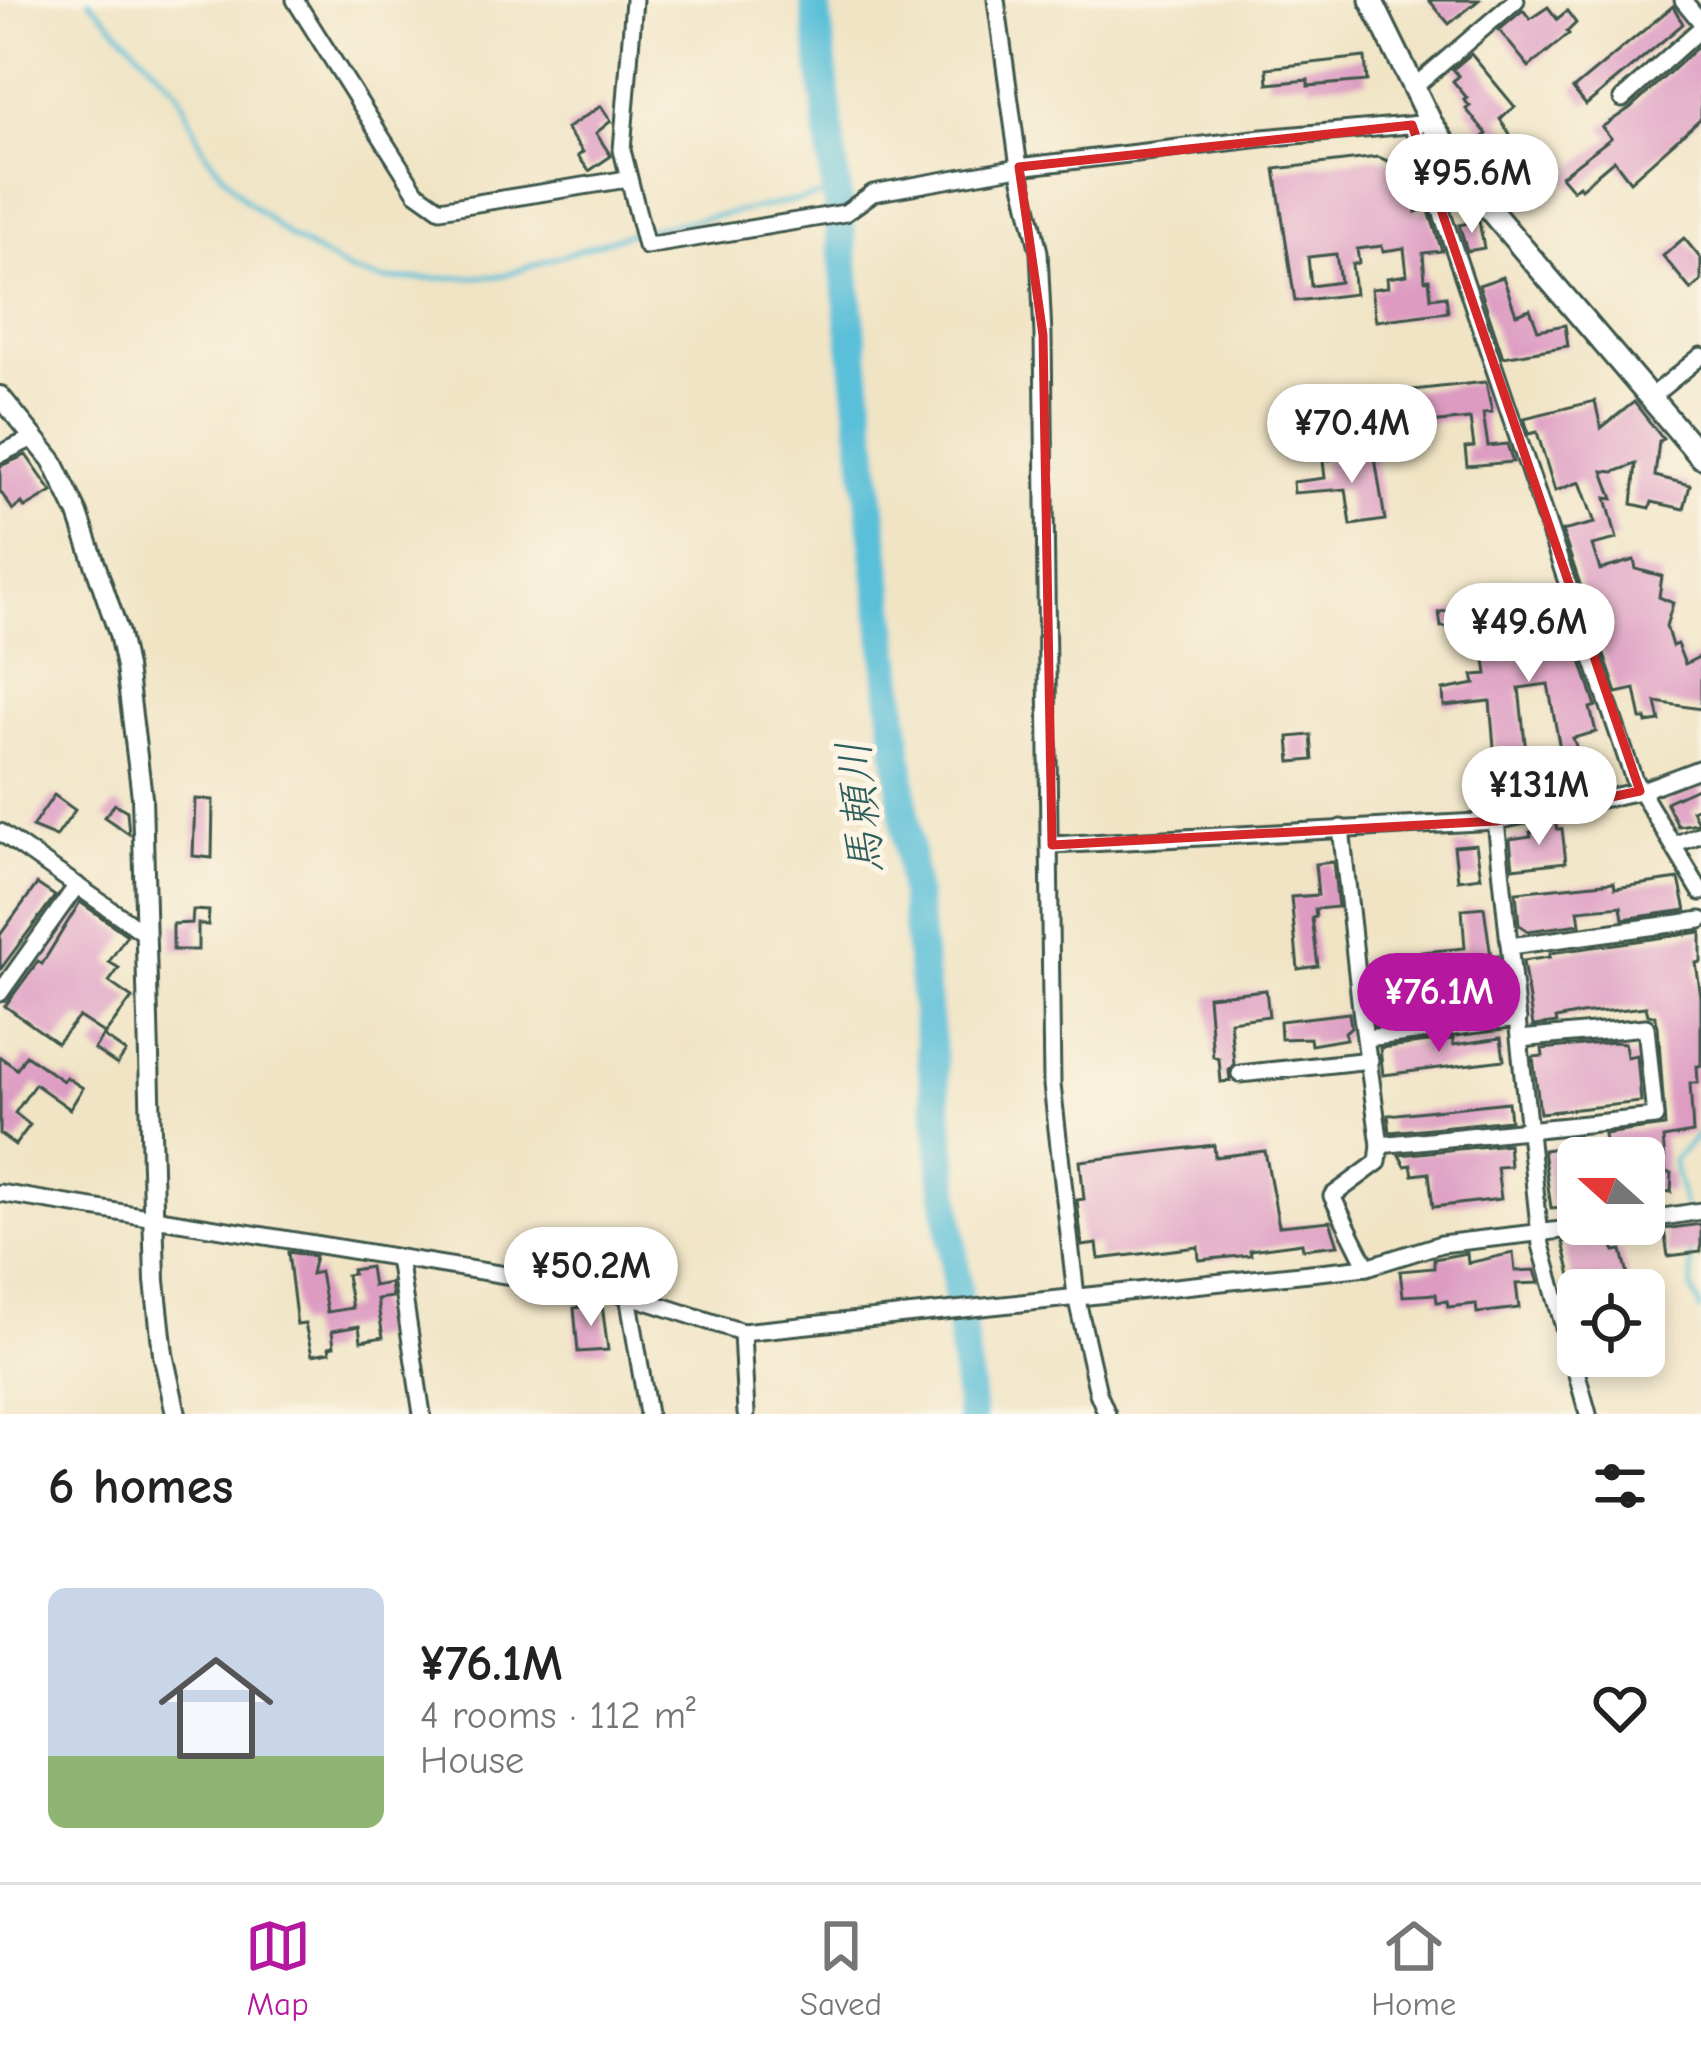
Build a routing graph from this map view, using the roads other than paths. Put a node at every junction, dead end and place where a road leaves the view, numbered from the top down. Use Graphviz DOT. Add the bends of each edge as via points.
graph roads {
  1 [pos="295,0"];
  2 [pos="634,0"];
  3 [pos="996,0"];
  4 [pos="1372,0"];
  5 [pos="1516,0"];
  6 [pos="1695,12"];
  7 [pos="1413,88"];
  8 [pos="1622,99"];
  9 [pos="1422,124"];
  10 [pos="1019,167"];
  11 [pos="627,179"];
  12 [pos="1701,356"];
  13 [pos="0,396"];
  14 [pos="1651,397"];
  15 [pos="33,438"];
  16 [pos="0,454"];
  17 [pos="1701,457"];
  18 [pos="1701,768"];
  19 [pos="1640,791"];
  20 [pos="1496,821"];
  21 [pos="1341,828"];
  22 [pos="0,832"];
  23 [pos="1701,834"];
  24 [pos="1052,845"];
  25 [pos="1675,845"];
  26 [pos="77,885"];
  27 [pos="1701,892"];
  28 [pos="1701,920"];
  29 [pos="146,934"];
  30 [pos="1510,946"];
  31 [pos="0,993"];
  32 [pos="1518,1019"];
  33 [pos="1367,1038"];
  34 [pos="1520,1040"];
  35 [pos="1370,1060"];
  36 [pos="1240,1074"];
  37 [pos="1531,1130"];
  38 [pos="1380,1145"];
  39 [pos="0,1193"];
  40 [pos="1701,1210"];
  41 [pos="1665,1216"];
  42 [pos="152,1219"];
  43 [pos="1557,1231"];
  44 [pos="1540,1233"];
  45 [pos="398,1258"];
  46 [pos="1367,1267"];
  47 [pos="628,1295"];
  48 [pos="1076,1296"];
  49 [pos="742,1332"];
  50 [pos="176,1414"];
  51 [pos="422,1414"];
  52 [pos="648,1414"];
  53 [pos="746,1414"];
  54 [pos="1106,1414"];
  55 [pos="1588,1414"];
  1 -- 11 [label="street" via="428,203 440,209"];
  2 -- 11 [label="street" via="622,131"];
  3 -- 10 [label="street"];
  4 -- 7 [label="main road"];
  5 -- 7 [label="street"];
  6 -- 8 [label="street"];
  7 -- 9 [label="main road"];
  9 -- 10 [label="street"];
  9 -- 14 [label="main road"];
  9 -- 19 [label="street" via="1455,261"];
  10 -- 11 [label="street" via="872,193 845,213 646,246"];
  10 -- 24 [label="street" via="1039,252"];
  12 -- 14 [label="street"];
  13 -- 15 [label="street"];
  14 -- 17 [label="main road"];
  15 -- 16 [label="street"];
  15 -- 29 [label="street" via="78,514 119,634 142,797"];
  18 -- 19 [label="street"];
  19 -- 20 [label="street"];
  19 -- 25 [label="street"];
  20 -- 21 [label="street"];
  20 -- 30 [label="street"];
  21 -- 24 [label="street"];
  21 -- 33 [label="street"];
  22 -- 26 [label="street"];
  23 -- 25 [label="street"];
  24 -- 48 [label="street" via="1052,1085"];
  25 -- 27 [label="street"];
  26 -- 29 [label="street"];
  26 -- 31 [label="street"];
  28 -- 30 [label="street"];
  29 -- 42 [label="street"];
  30 -- 32 [label="street"];
  32 -- 33 [label="street"];
  32 -- 34 [label="street"];
  33 -- 35 [label="street"];
  34 -- 37 [label="street"];
  34 -- 37 [label="street" via="1646,1027 1655,1117"];
  35 -- 36 [label="street"];
  35 -- 38 [label="street"];
  37 -- 38 [label="street"];
  37 -- 44 [label="street"];
  38 -- 46 [label="street" via="1378,1162 1332,1196"];
  39 -- 42 [label="street"];
  40 -- 41 [label="street"];
  42 -- 45 [label="street"];
  42 -- 50 [label="street" via="158,1317"];
  43 -- 44 [label="street"];
  44 -- 46 [label="street" via="1441,1244"];
  44 -- 55 [label="street"];
  45 -- 47 [label="street"];
  45 -- 51 [label="street"];
  46 -- 48 [label="street"];
  47 -- 49 [label="street"];
  47 -- 52 [label="street"];
  48 -- 49 [label="street"];
  48 -- 54 [label="street"];
  49 -- 53 [label="street"];
}
